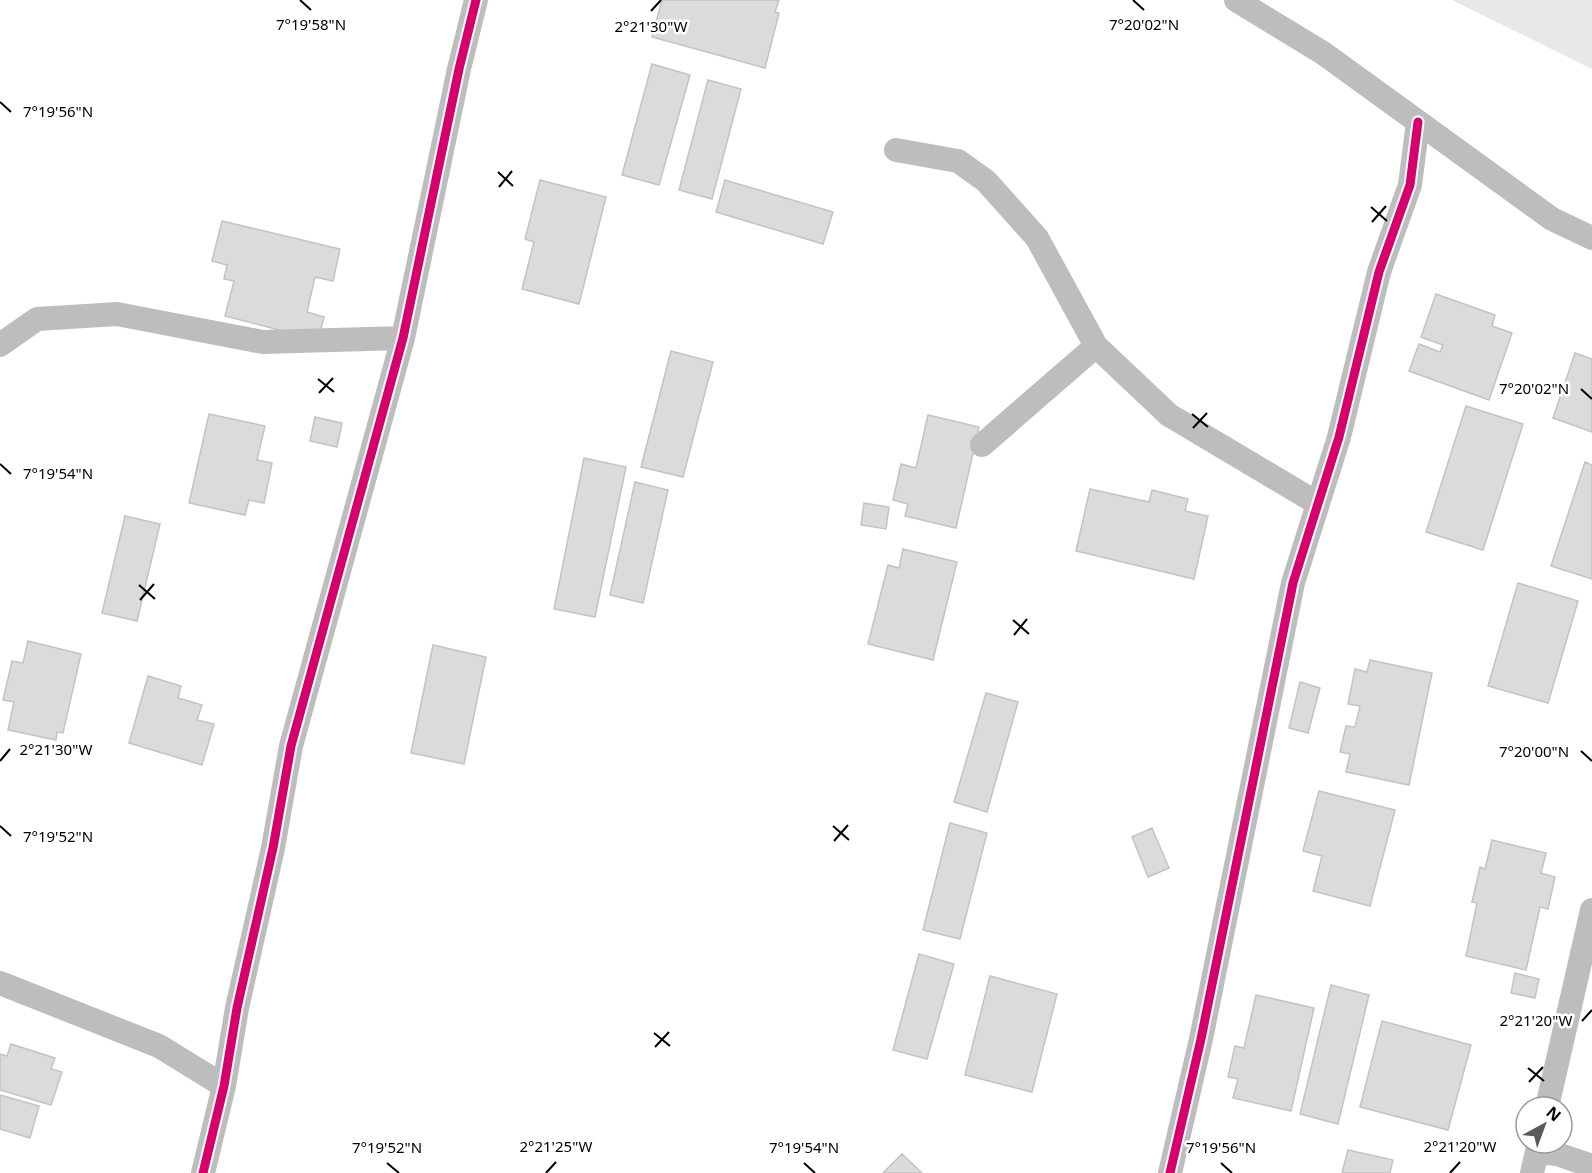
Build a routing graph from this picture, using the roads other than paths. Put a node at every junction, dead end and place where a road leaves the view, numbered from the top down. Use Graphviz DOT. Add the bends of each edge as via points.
graph roads {
  1 [pos="476,0"];
  2 [pos="1236,0"];
  3 [pos="1418,122"];
  4 [pos="896,150"];
  5 [pos="1592,238"];
  6 [pos="404,338"];
  7 [pos="0,345"];
  8 [pos="1096,346"];
  9 [pos="982,445"];
  10 [pos="1317,503"];
  11 [pos="1592,910"];
  12 [pos="0,982"];
  13 [pos="224,1086"];
  14 [pos="1550,1095"];
  15 [pos="1536,1156"];
  16 [pos="1592,1166"];
  17 [pos="203,1173"];
  18 [pos="1170,1173"];
  1 -- 6 [label="street"];
  2 -- 3 [label="street" via="1323,53"];
  3 -- 5 [label="street" via="1552,219"];
  3 -- 10 [label="street" via="1410,185 1379,272 1339,437"];
  4 -- 8 [label="street" via="958,161 986,181 1037,238"];
  6 -- 7 [label="street" via="263,342 117,314 37,319"];
  6 -- 13 [label="street" via="291,746"];
  8 -- 9 [label="street"];
  8 -- 10 [label="street" via="1169,415"];
  10 -- 18 [label="street" via="1293,583"];
  11 -- 14 [label="street"];
  12 -- 13 [label="street" via="159,1046"];
  13 -- 17 [label="street"];
  15 -- 16 [label="street" via="1557,1154"];
}
